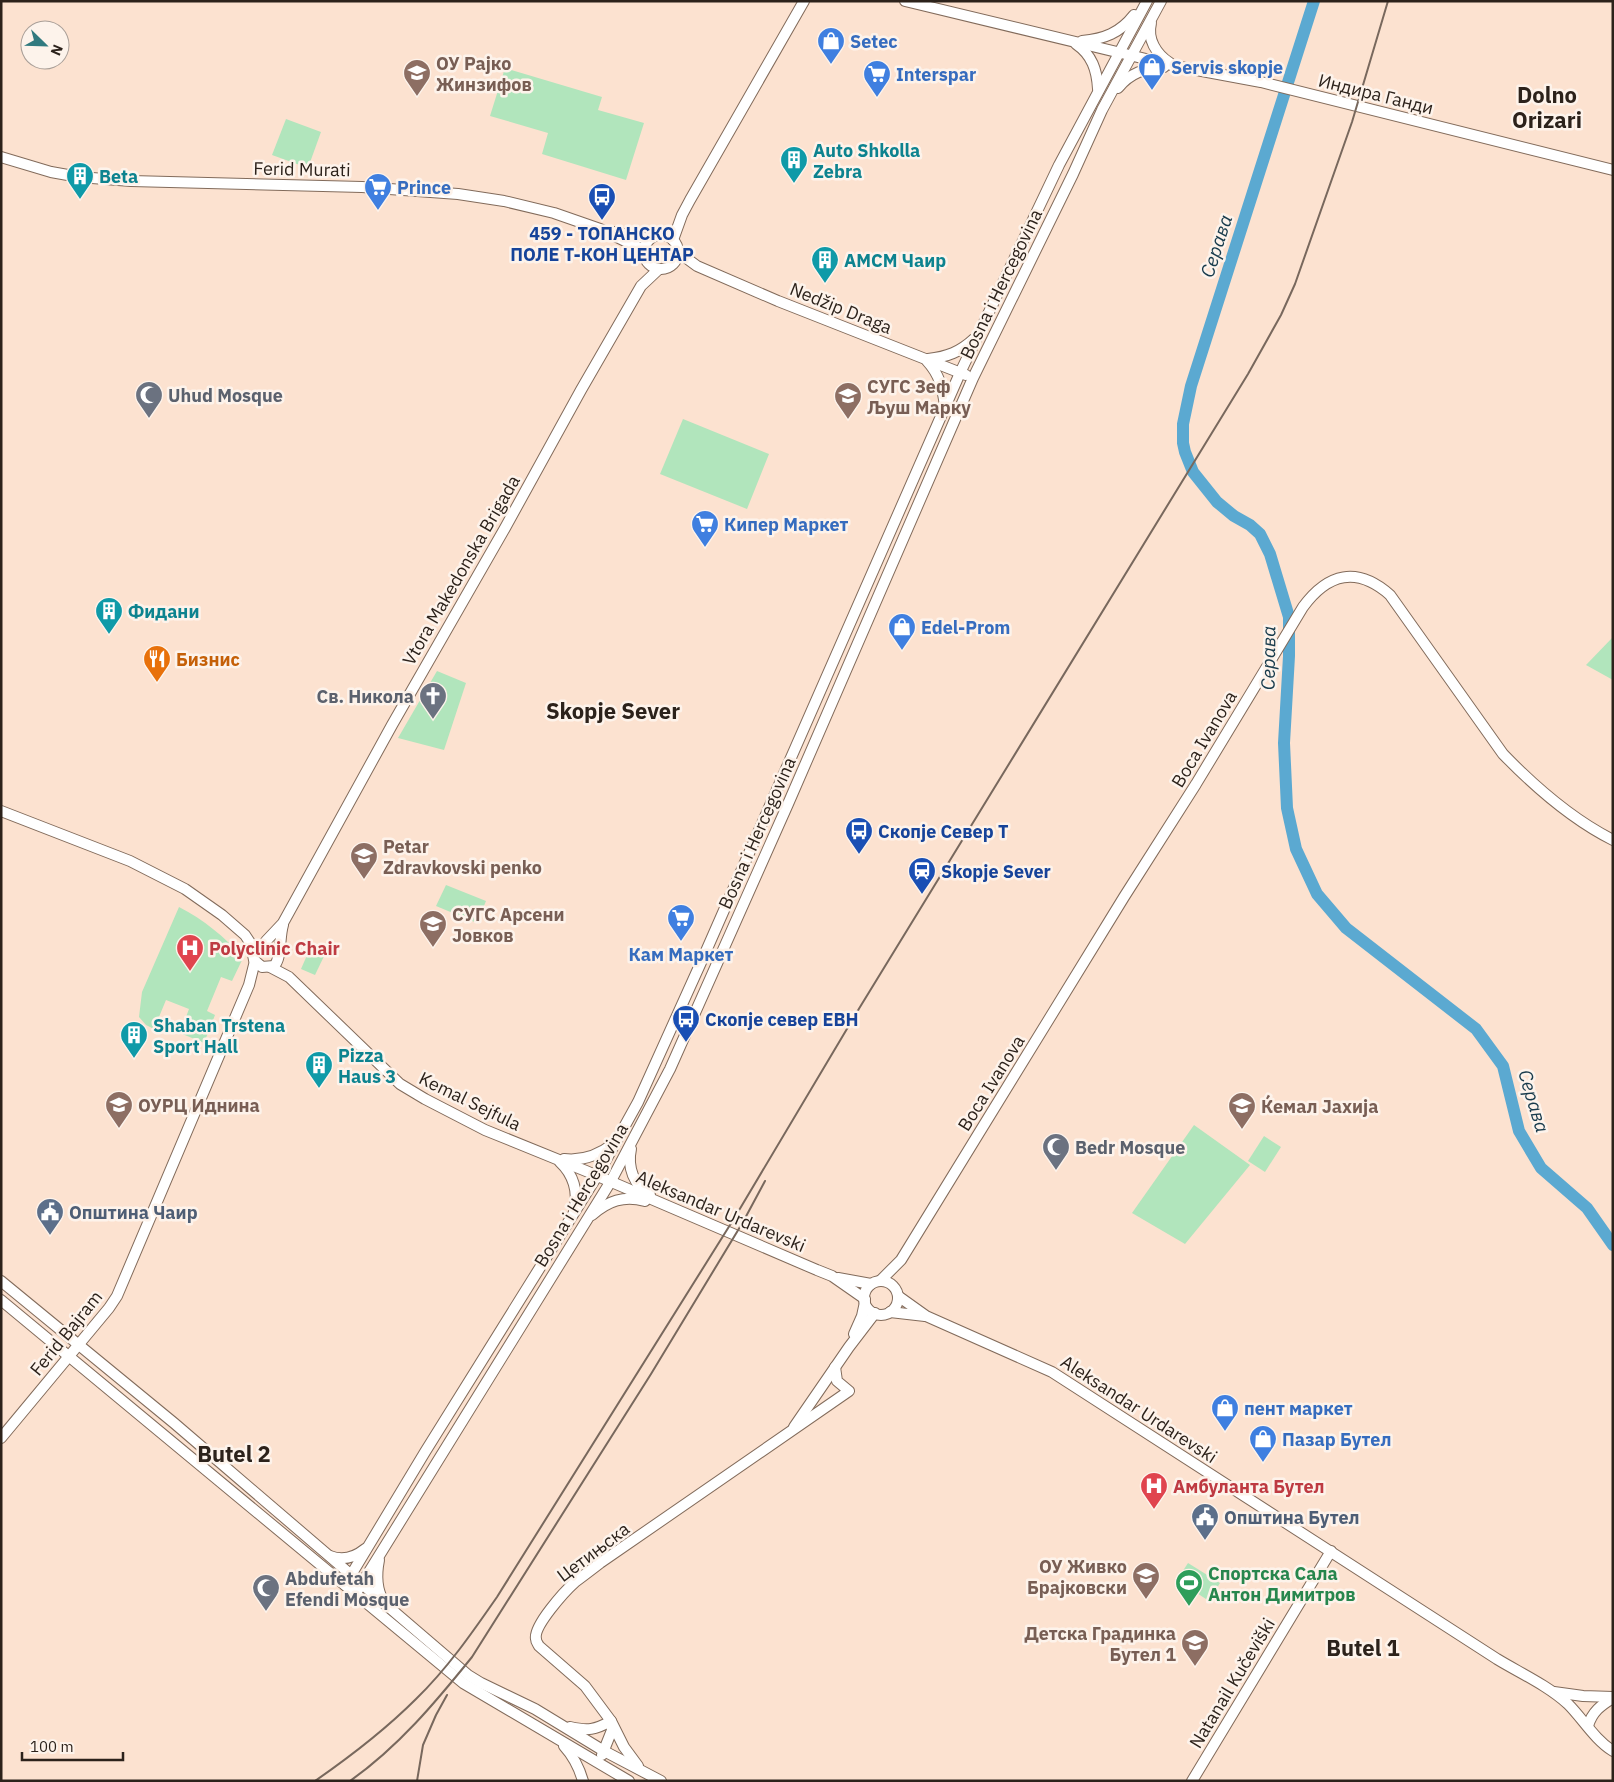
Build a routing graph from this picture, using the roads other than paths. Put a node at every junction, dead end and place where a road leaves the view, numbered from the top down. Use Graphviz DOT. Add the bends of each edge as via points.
graph roads {
  1 [pos="906,1"];
  2 [pos="1146,1"];
  3 [pos="1161,1"];
  4 [pos="804,2"];
  5 [pos="1152,17"];
  6 [pos="1072,42"];
  7 [pos="1118,52"];
  8 [pos="1130,55"];
  9 [pos="1175,66"];
  10 [pos="1098,90"];
  11 [pos="1102,110"];
  12 [pos="1,157"];
  13 [pos="1613,170"];
  14 [pos="682,215"];
  15 [pos="600,229"];
  16 [pos="663,234"];
  17 [pos="649,239"];
  18 [pos="673,240"];
  19 [pos="644,250"];
  20 [pos="678,252"];
  21 [pos="647,261"];
  22 [pos="671,265"];
  23 [pos="697,266"];
  24 [pos="659,269"];
  25 [pos="641,286"];
  26 [pos="977,337"];
  27 [pos="925,359"];
  28 [pos="960,373"];
  29 [pos="973,378"];
  30 [pos="945,408"];
  31 [pos="1,812"];
  32 [pos="1613,840"];
  33 [pos="283,923"];
  34 [pos="245,935"];
  35 [pos="264,941"];
  36 [pos="279,954"];
  37 [pos="254,957"];
  38 [pos="268,968"];
  39 [pos="289,977"];
  40 [pos="249,985"];
  41 [pos="617,1141"];
  42 [pos="633,1142"];
  43 [pos="558,1159"];
  44 [pos="598,1176"];
  45 [pos="611,1182"];
  46 [pos="672,1208"];
  47 [pos="572,1218"];
  48 [pos="583,1224"];
  49 [pos="901,1260"];
  50 [pos="832,1276"];
  51 [pos="1,1281"];
  52 [pos="876,1283"];
  53 [pos="896,1291"];
  54 [pos="1,1300"];
  55 [pos="865,1300"];
  56 [pos="890,1312"];
  57 [pos="875,1314"];
  58 [pos="926,1316"];
  59 [pos="78,1344"];
  60 [pos="849,1346"];
  61 [pos="68,1356"];
  62 [pos="834,1367"];
  63 [pos="791,1432"];
  64 [pos="1,1438"];
  65 [pos="368,1547"];
  66 [pos="383,1551"];
  67 [pos="1331,1551"];
  68 [pos="326,1555"];
  69 [pos="348,1580"];
  70 [pos="358,1589"];
  71 [pos="388,1607"];
  72 [pos="1553,1692"];
  73 [pos="1613,1697"];
  74 [pos="611,1721"];
  75 [pos="562,1724"];
  76 [pos="1588,1726"];
  77 [pos="557,1738"];
  78 [pos="604,1751"];
  79 [pos="1613,1751"];
  80 [pos="598,1764"];
  81 [pos="644,1773"];
  82 [pos="582,1781"];
  83 [pos="629,1781"];
  84 [pos="661,1781"];
  85 [pos="1192,1781"];
  1 -- 6 [label="street, Индира Ганди"];
  2 -- 6 [label="street" via="1116,33"];
  2 -- 7 [label="street, Bosna i Hercegovina"];
  3 -- 5 [label="street, Bosna i Hercegovina"];
  4 -- 14 [label="street"];
  5 -- 8 [label="street, Bosna i Hercegovina"];
  5 -- 9 [label="street" via="1151,40 1156,51"];
  6 -- 7 [label="street, Индира Ганди"];
  6 -- 10 [label="street" via="1082,48 1094,65"];
  7 -- 8 [label="street, Индира Ганди"];
  7 -- 10 [label="street, Bosna i Hercegovina"];
  8 -- 9 [label="street, Индира Ганди"];
  8 -- 11 [label="street, Bosna i Hercegovina"];
  9 -- 11 [label="street" via="1146,69 1134,74 1118,87"];
  9 -- 13 [label="street, Индира Ганди" via="1296,90"];
  10 -- 26 [label="street, Bosna i Hercegovina"];
  11 -- 29 [label="street, Bosna i Hercegovina"];
  12 -- 15 [label="street, Ferid Murati" via="69,175 122,181 362,187 458,194 522,205"];
  14 -- 16 [label="street"];
  14 -- 18 [label="street"];
  15 -- 17 [label="street, Ferid Murati"];
  15 -- 19 [label="street, Ferid Murati"];
  16 -- 17 [label="street"];
  16 -- 18 [label="street"];
  17 -- 19 [label="street"];
  18 -- 20 [label="street"];
  19 -- 21 [label="street"];
  20 -- 22 [label="street"];
  20 -- 23 [label="street, Nedžip Draga"];
  21 -- 24 [label="street"];
  21 -- 25 [label="street, Vtora Makedonska Brigada"];
  22 -- 23 [label="street, Nedžip Draga"];
  22 -- 24 [label="street"];
  23 -- 27 [label="street, Nedžip Draga"];
  24 -- 25 [label="street, Vtora Makedonska Brigada"];
  25 -- 33 [label="street, Vtora Makedonska Brigada"];
  26 -- 27 [label="street" via="951,355"];
  26 -- 28 [label="street, Bosna i Hercegovina"];
  27 -- 28 [label="street, Nedžip Draga"];
  27 -- 30 [label="street" via="940,381"];
  28 -- 29 [label="street, Nedžip Draga"];
  28 -- 30 [label="street, Bosna i Hercegovina"];
  29 -- 42 [label="street, Bosna i Hercegovina" via="721,955"];
  30 -- 41 [label="street, Bosna i Hercegovina" via="664,1046"];
  31 -- 34 [label="street" via="130,861 185,889"];
  32 -- 49 [label="street, Boca Ivanova" via="1558,804 1504,754 1400,608 1381,587 1363,578 1352,577 1336,579 1320,587 1303,607"];
  33 -- 35 [label="street, Vtora Makedonska Brigada"];
  33 -- 36 [label="street, Vtora Makedonska Brigada"];
  34 -- 35 [label="street"];
  34 -- 37 [label="street"];
  35 -- 36 [label="street" via="274,943"];
  35 -- 37 [label="street" via="256,946"];
  36 -- 38 [label="street" via="276,963"];
  36 -- 39 [label="street"];
  37 -- 38 [label="street" via="259,966"];
  37 -- 40 [label="street"];
  38 -- 39 [label="street"];
  38 -- 40 [label="street"];
  39 -- 43 [label="street, Kemal Sejfula" via="400,1084 485,1130"];
  40 -- 59 [label="street, Ferid Bajram" via="117,1296"];
  41 -- 43 [label="street" via="591,1156"];
  41 -- 44 [label="street, Bosna i Hercegovina"];
  42 -- 45 [label="street, Bosna i Hercegovina"];
  42 -- 46 [label="street" via="630,1162 636,1181 647,1193"];
  43 -- 44 [label="street, Kemal Sejfula"];
  43 -- 47 [label="street" via="574,1185 576,1196"];
  44 -- 45 [label="street, Aleksandar Urdarevski"];
  44 -- 47 [label="street, Bosna i Hercegovina"];
  45 -- 46 [label="street, Aleksandar Urdarevski"];
  45 -- 48 [label="street, Bosna i Hercegovina"];
  46 -- 48 [label="street" via="623,1198 604,1206"];
  46 -- 50 [label="street, Aleksandar Urdarevski"];
  47 -- 65 [label="street, Bosna i Hercegovina"];
  48 -- 66 [label="street, Bosna i Hercegovina"];
  49 -- 52 [label="street, Boca Ivanova"];
  49 -- 53 [label="street, Boca Ivanova"];
  50 -- 52 [label="street, Aleksandar Urdarevski"];
  50 -- 55 [label="street, Aleksandar Urdarevski"];
  51 -- 59 [label="street"];
  52 -- 53 [label="street" via="885,1282"];
  52 -- 55 [label="street" via="868,1288"];
  53 -- 56 [label="street" via="897,1305"];
  53 -- 58 [label="street, Aleksandar Urdarevski"];
  54 -- 61 [label="street"];
  55 -- 57 [label="street"];
  55 -- 60 [label="street"];
  56 -- 57 [label="street"];
  56 -- 58 [label="street, Aleksandar Urdarevski"];
  57 -- 60 [label="street"];
  58 -- 67 [label="street, Aleksandar Urdarevski" via="1052,1372"];
  59 -- 61 [label="street, Ferid Bajram"];
  59 -- 68 [label="street"];
  60 -- 62 [label="street"];
  61 -- 64 [label="street, Ferid Bajram"];
  61 -- 69 [label="street" via="317,1561"];
  62 -- 63 [label="street"];
  62 -- 63 [label="street" via="836,1381 850,1391"];
  63 -- 74 [label="street, Цетињска" via="593,1568 574,1583 543,1620 535,1639 539,1646 584,1686"];
  65 -- 68 [label="street" via="350,1558 337,1559"];
  65 -- 69 [label="street, Bosna i Hercegovina"];
  66 -- 70 [label="street, Bosna i Hercegovina"];
  66 -- 71 [label="street" via="377,1583"];
  67 -- 72 [label="street, Aleksandar Urdarevski"];
  67 -- 85 [label="street, Natanail Kučeviški"];
  68 -- 69 [label="street"];
  69 -- 70 [label="street"];
  70 -- 71 [label="street"];
  70 -- 77 [label="street" via="463,1683"];
  71 -- 75 [label="street" via="481,1684"];
  72 -- 73 [label="street, Aleksandar Urdarevski"];
  72 -- 76 [label="street, Aleksandar Urdarevski"];
  73 -- 76 [label="street" via="1597,1709"];
  74 -- 75 [label="street" via="586,1730"];
  74 -- 78 [label="street" via="612,1730"];
  74 -- 81 [label="street" via="633,1762"];
  75 -- 78 [label="street"];
  76 -- 79 [label="street, Aleksandar Urdarevski"];
  77 -- 80 [label="street"];
  77 -- 82 [label="street" via="571,1754"];
  78 -- 80 [label="street"];
  78 -- 81 [label="street"];
  80 -- 83 [label="street"];
  81 -- 84 [label="street"];
}
